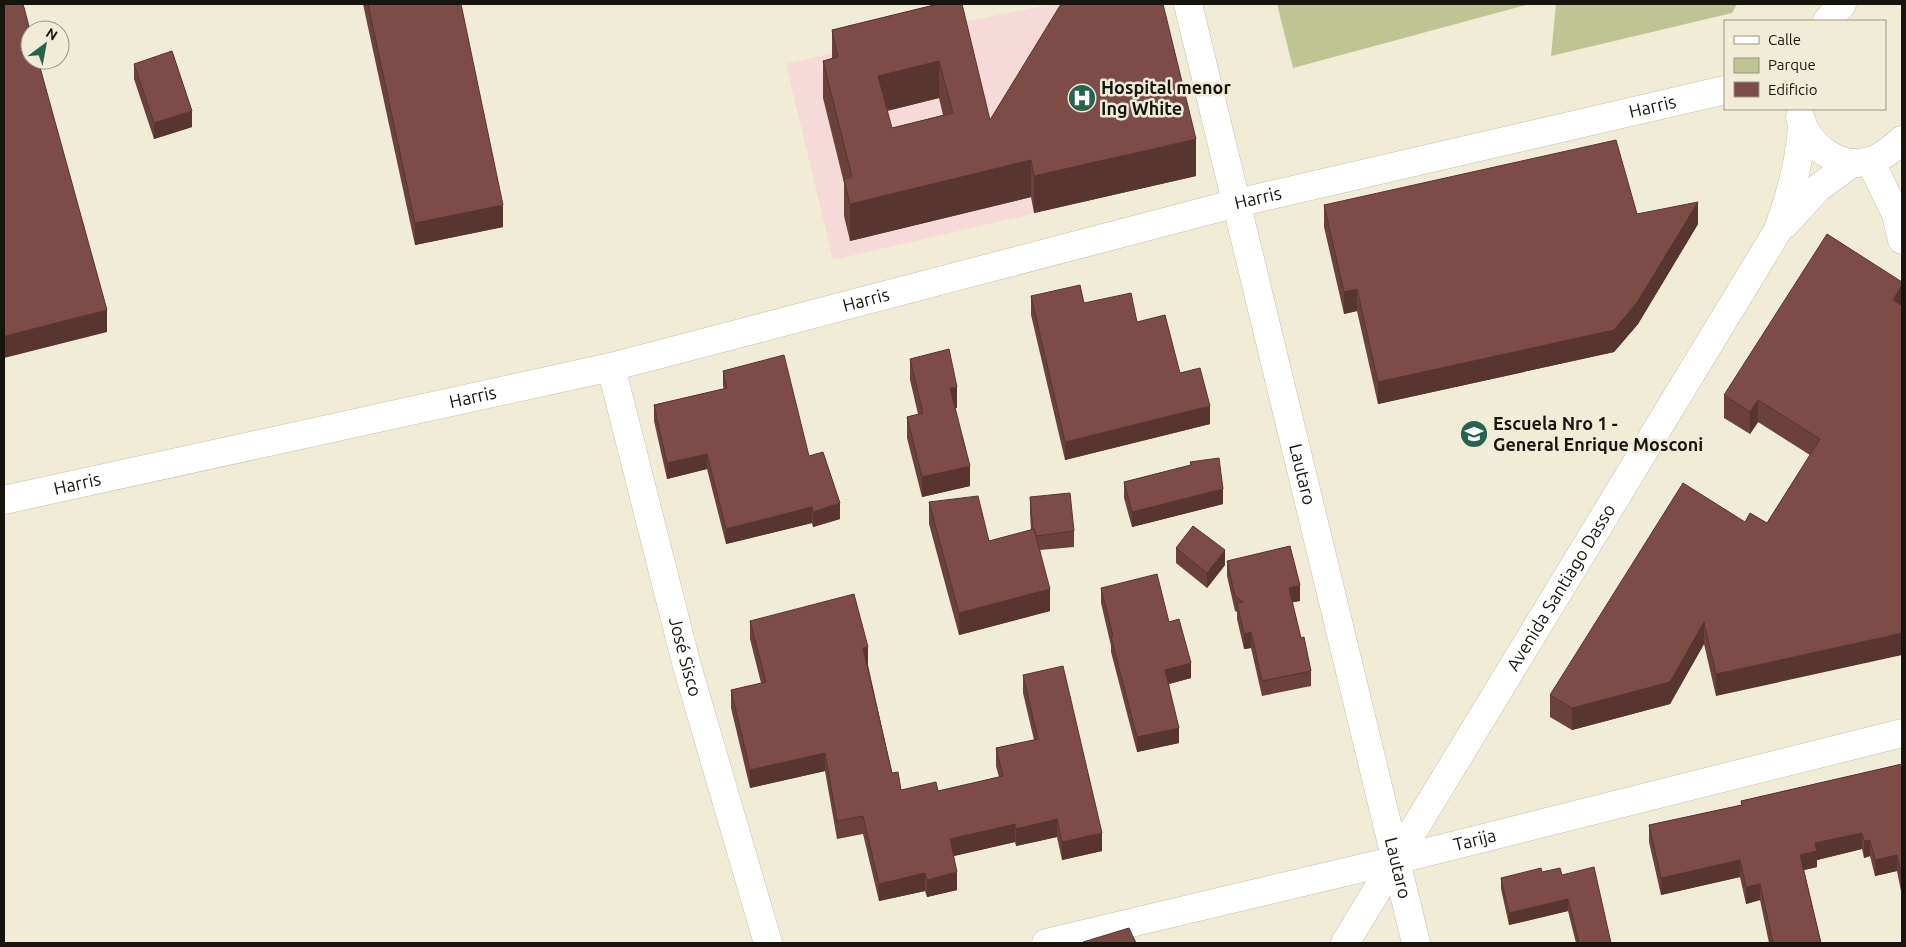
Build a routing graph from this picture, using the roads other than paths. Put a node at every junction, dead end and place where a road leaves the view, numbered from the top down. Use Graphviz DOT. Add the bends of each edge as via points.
graph roads {
  1 [pos="1188,4"];
  2 [pos="1842,4"];
  3 [pos="1828,20"];
  4 [pos="1724,90"];
  5 [pos="1800,117"];
  6 [pos="1902,140"];
  7 [pos="1861,162"];
  8 [pos="1237,203"];
  9 [pos="1777,232"];
  10 [pos="1902,240"];
  11 [pos="610,368"];
  12 [pos="4,500"];
  13 [pos="1902,733"];
  14 [pos="1396,860"];
  15 [pos="768,943"];
  16 [pos="1046,943"];
  17 [pos="1345,943"];
  18 [pos="1416,943"];
  1 -- 8 [label="street, Lautaro"];
  2 -- 3 [label="street"];
  4 -- 8 [label="street, Harris"];
  5 -- 7 [label="street, Avenida Santiago Dasso" via="1820,150 1835,158"];
  5 -- 9 [label="street, Avenida Santiago Dasso" via="1801,152"];
  6 -- 7 [label="street, Avenida Santiago Dasso" via="1885,154"];
  7 -- 9 [label="street, Avenida Santiago Dasso" via="1818,188"];
  7 -- 10 [label="street" via="1896,214"];
  8 -- 11 [label="street, Harris"];
  8 -- 14 [label="street, Lautaro"];
  9 -- 14 [label="street, Avenida Santiago Dasso"];
  11 -- 12 [label="street, Harris"];
  11 -- 15 [label="street, José Sisco" via="687,666"];
  13 -- 14 [label="street, Tarija"];
  14 -- 16 [label="street, Tarija"];
  14 -- 17 [label="street, Avenida Santiago Dasso"];
  14 -- 18 [label="street, Lautaro"];
}
